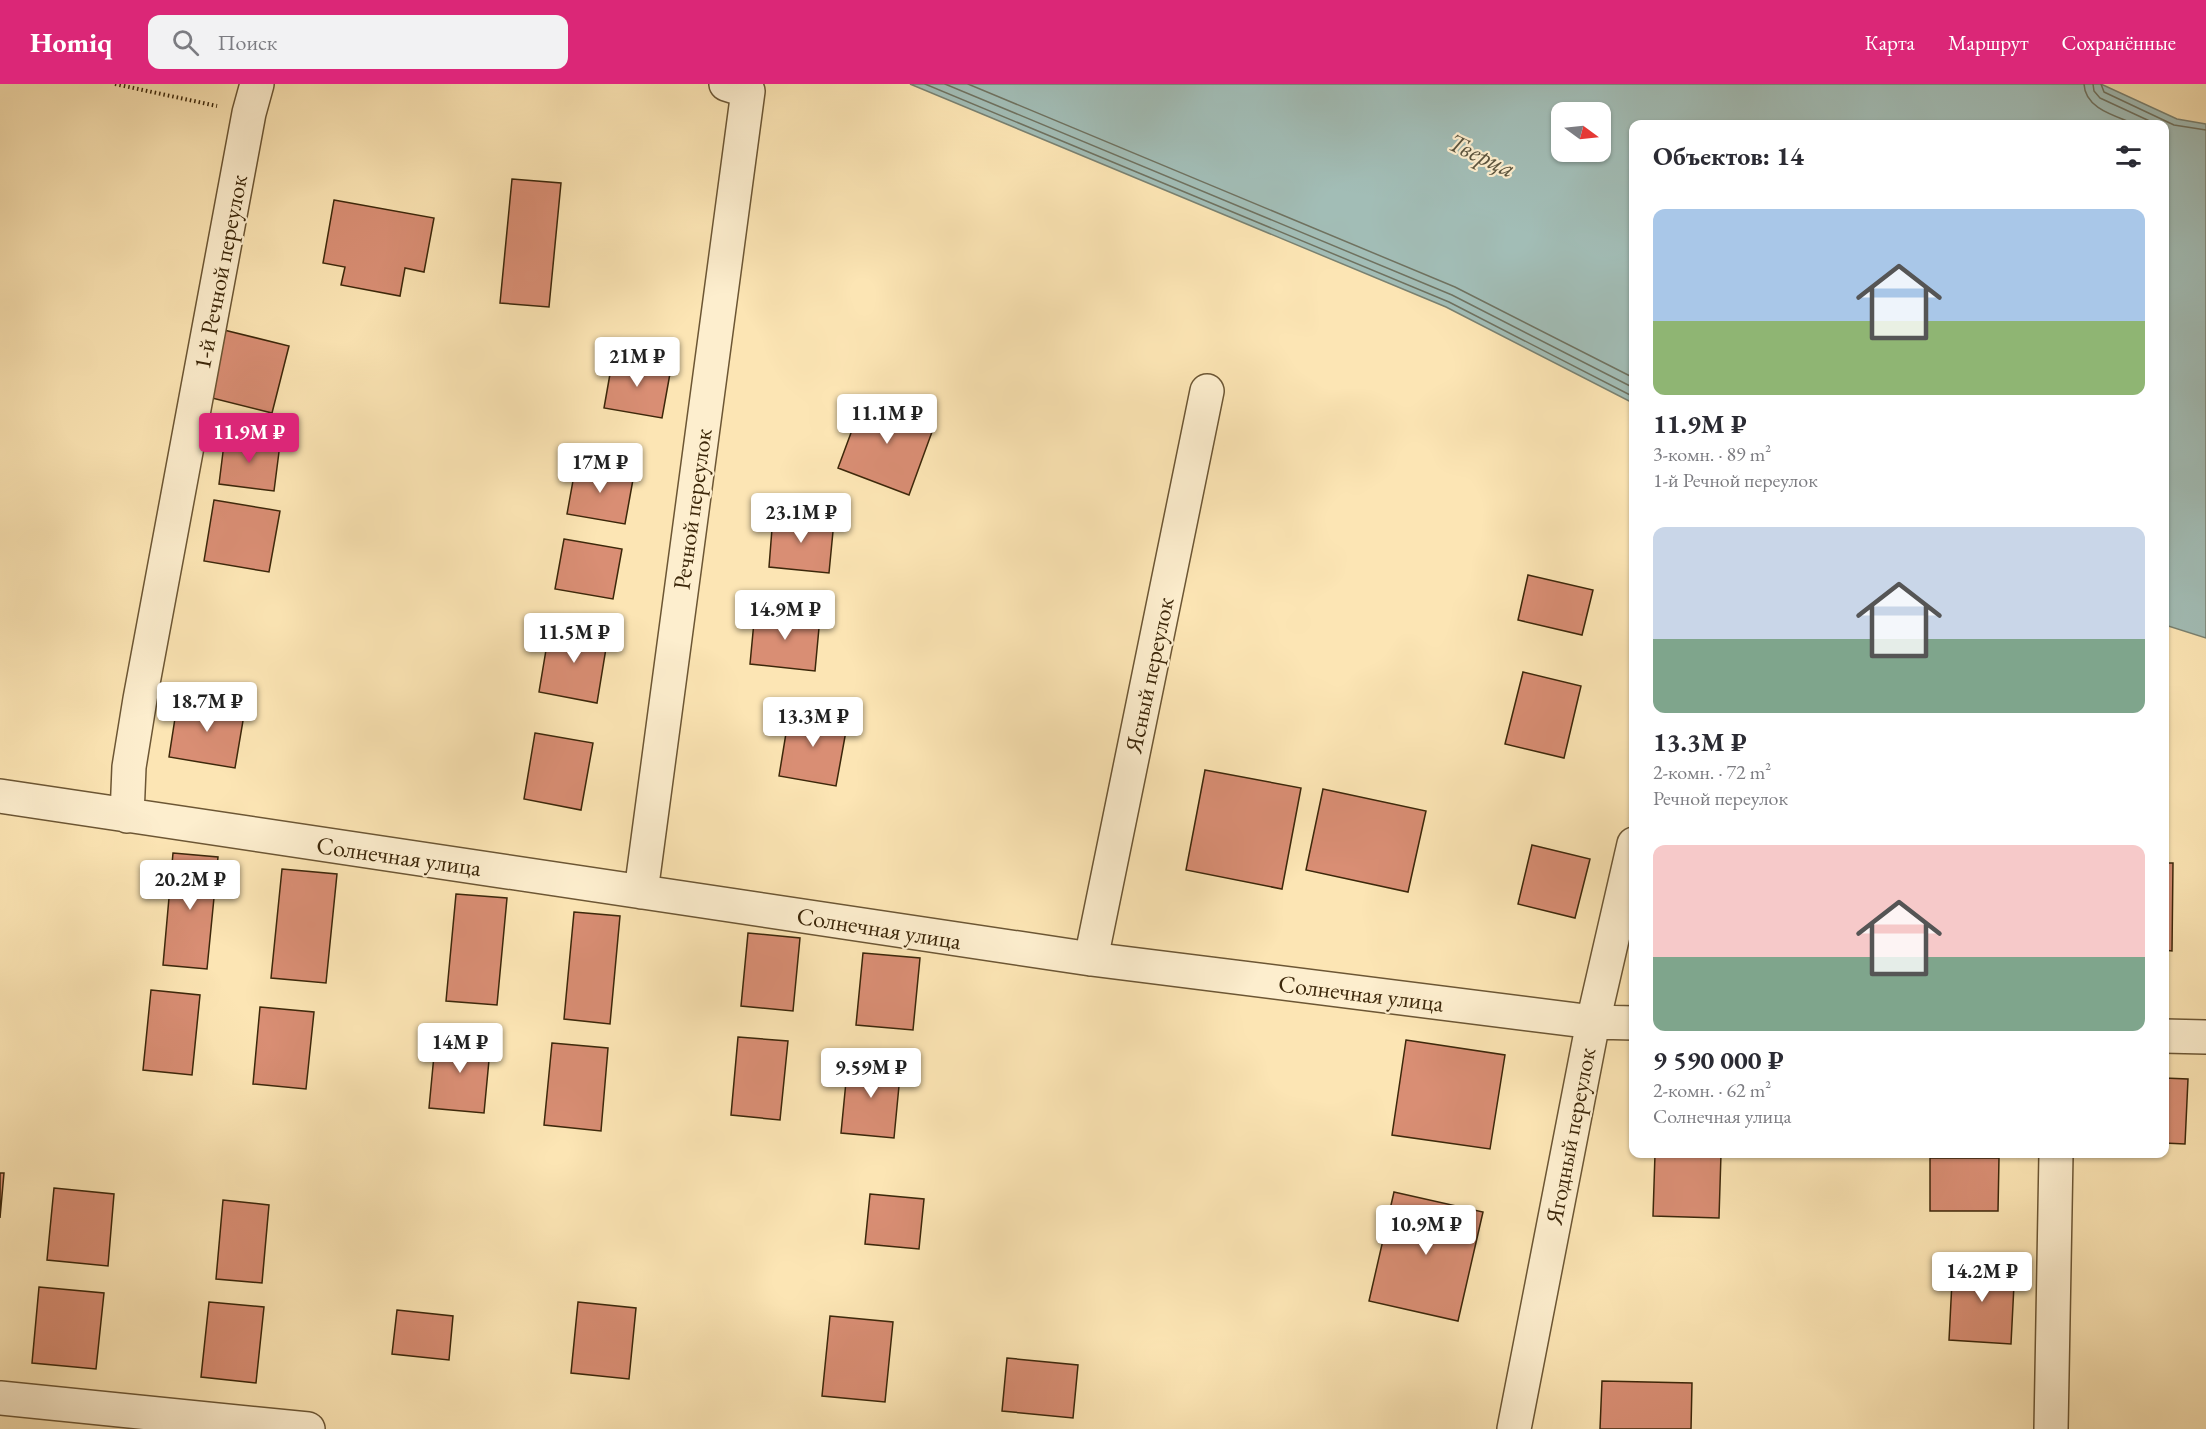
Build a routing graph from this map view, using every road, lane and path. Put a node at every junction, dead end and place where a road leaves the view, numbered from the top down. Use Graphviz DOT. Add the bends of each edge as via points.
graph roads {
  1 [pos="116,84"];
  2 [pos="737,88"];
  3 [pos="253,99"];
  4 [pos="1207,391"];
  5 [pos="0,796"];
  6 [pos="128,816"];
  7 [pos="1629,866"];
  8 [pos="641,892"];
  9 [pos="1091,959"];
  10 [pos="1593,1022"];
  11 [pos="1629,1023"];
  12 [pos="2169,1036"];
  13 [pos="2206,1037"];
  14 [pos="2056,1158"];
  15 [pos="0,1398"];
  16 [pos="308,1429"];
  17 [pos="1514,1429"];
  18 [pos="2051,1429"];
  1 -- 3 [label="path"];
  2 -- 8 [label="street, Речной переулок"];
  3 -- 6 [label="street, 1-й Речной переулок" via="129,767"];
  4 -- 9 [label="street, Ясный переулок"];
  5 -- 6 [label="street, Солнечная улица"];
  6 -- 8 [label="street, Солнечная улица"];
  7 -- 10 [label="street, Ягодный переулок"];
  8 -- 9 [label="street, Солнечная улица"];
  9 -- 10 [label="street, Солнечная улица"];
  10 -- 11 [label="street, Солнечная улица"];
  10 -- 17 [label="street, Ягодный переулок"];
  12 -- 13 [label="street"];
  14 -- 18 [label="street"];
  15 -- 16 [label="street"];
}
